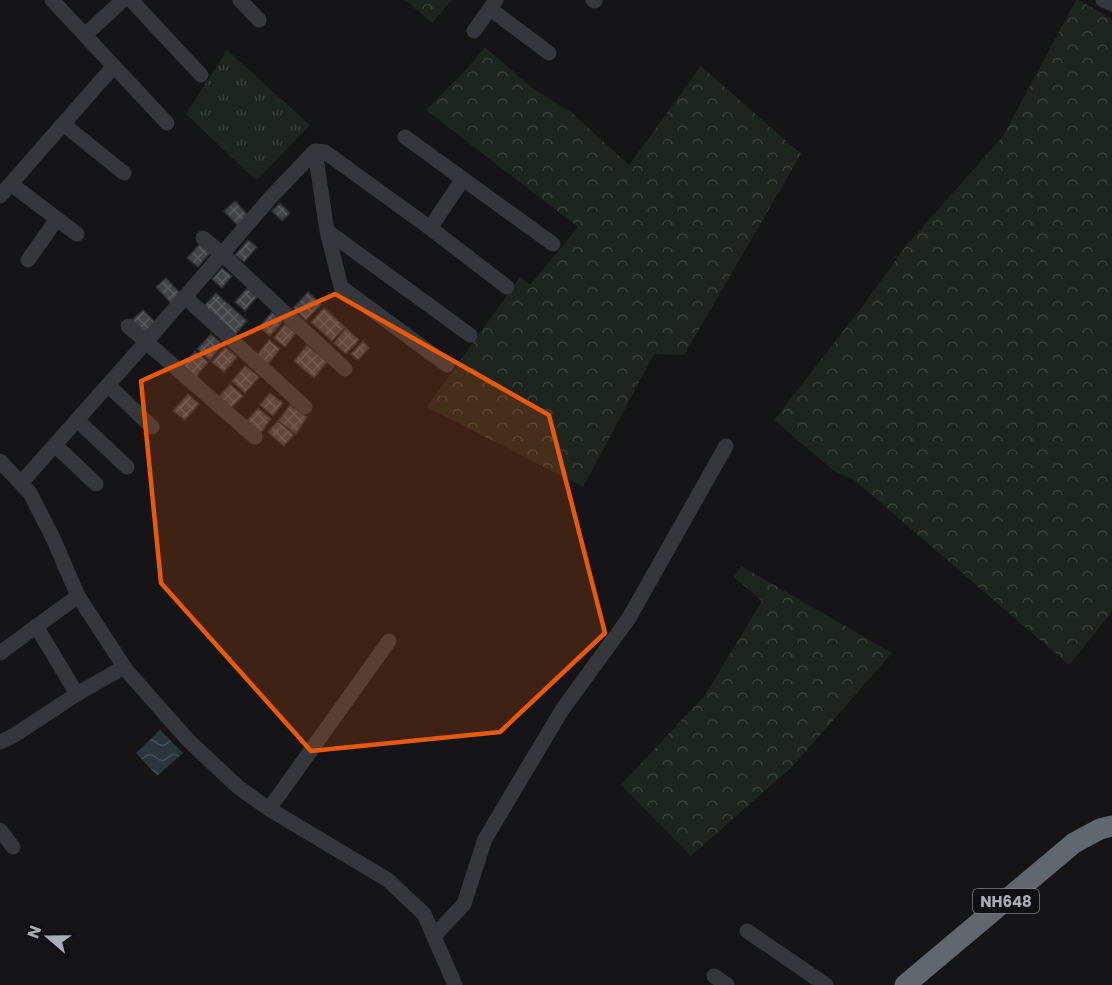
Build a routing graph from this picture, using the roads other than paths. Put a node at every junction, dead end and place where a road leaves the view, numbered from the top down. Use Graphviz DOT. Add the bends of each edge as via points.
graph roads {
  1 [pos="52,0"];
  2 [pos="123,0"];
  3 [pos="131,0"];
  4 [pos="240,0"];
  5 [pos="1103,0"];
  6 [pos="493,4"];
  7 [pos="1112,4"];
  8 [pos="259,20"];
  9 [pos="474,31"];
  10 [pos="85,35"];
  11 [pos="549,53"];
  12 [pos="114,66"];
  13 [pos="201,75"];
  14 [pos="167,123"];
  15 [pos="63,124"];
  16 [pos="405,137"];
  17 [pos="315,151"];
  18 [pos="124,173"];
  19 [pos="463,179"];
  20 [pos="11,184"];
  21 [pos="0,196"];
  22 [pos="57,219"];
  23 [pos="430,228"];
  24 [pos="327,231"];
  25 [pos="77,234"];
  26 [pos="204,238"];
  27 [pos="553,244"];
  28 [pos="222,254"];
  29 [pos="28,260"];
  30 [pos="507,287"];
  31 [pos="185,297"];
  32 [pos="128,326"];
  33 [pos="470,335"];
  34 [pos="146,342"];
  35 [pos="447,365"];
  36 [pos="345,369"];
  37 [pos="108,385"];
  38 [pos="305,407"];
  39 [pos="77,420"];
  40 [pos="152,427"];
  41 [pos="255,437"];
  42 [pos="55,445"];
  43 [pos="726,446"];
  44 [pos="0,461"];
  45 [pos="128,467"];
  46 [pos="21,483"];
  47 [pos="96,484"];
  48 [pos="78,596"];
  49 [pos="36,626"];
  50 [pos="389,641"];
  51 [pos="0,653"];
  52 [pos="124,668"];
  53 [pos="76,694"];
  54 [pos="0,742"];
  55 [pos="269,809"];
  56 [pos="1112,826"];
  57 [pos="0,830"];
  58 [pos="14,847"];
  59 [pos="747,931"];
  60 [pos="434,936"];
  61 [pos="714,976"];
  62 [pos="455,985"];
  63 [pos="727,985"];
  64 [pos="826,985"];
  65 [pos="905,985"];
  1 -- 10 [label="street"];
  2 -- 10 [label="street"];
  3 -- 13 [label="street"];
  4 -- 8 [label="street"];
  5 -- 7 [label="street"];
  6 -- 9 [label="street"];
  6 -- 11 [label="street"];
  10 -- 12 [label="street"];
  12 -- 14 [label="street"];
  12 -- 15 [label="street"];
  15 -- 18 [label="street"];
  15 -- 20 [label="street"];
  16 -- 19 [label="street"];
  17 -- 23 [label="street" via="325,152"];
  17 -- 24 [label="street"];
  17 -- 28 [label="street"];
  19 -- 23 [label="street"];
  19 -- 27 [label="street"];
  20 -- 21 [label="street"];
  20 -- 22 [label="street"];
  22 -- 25 [label="street"];
  22 -- 29 [label="street"];
  23 -- 30 [label="street"];
  24 -- 33 [label="street"];
  24 -- 35 [label="street" via="341,287"];
  26 -- 28 [label="street"];
  28 -- 31 [label="street"];
  28 -- 36 [label="street"];
  31 -- 34 [label="street"];
  31 -- 38 [label="street"];
  32 -- 34 [label="street"];
  34 -- 37 [label="street"];
  34 -- 41 [label="street"];
  37 -- 39 [label="street"];
  37 -- 40 [label="street"];
  39 -- 42 [label="street"];
  39 -- 45 [label="street"];
  42 -- 46 [label="street"];
  42 -- 47 [label="street"];
  43 -- 60 [label="street" via="629,618 562,710 484,840 464,904"];
  44 -- 46 [label="street"];
  46 -- 48 [label="street" via="44,520"];
  48 -- 49 [label="street"];
  48 -- 52 [label="street"];
  49 -- 51 [label="street"];
  49 -- 53 [label="street"];
  50 -- 55 [label="street"];
  52 -- 53 [label="street"];
  52 -- 55 [label="street" via="188,740 238,787"];
  53 -- 54 [label="street"];
  55 -- 60 [label="street" via="388,880 424,914"];
  56 -- 65 [label="highway, NH648" via="1074,843"];
  57 -- 58 [label="street"];
  59 -- 64 [label="street"];
  60 -- 62 [label="street"];
  61 -- 63 [label="street"];
}
